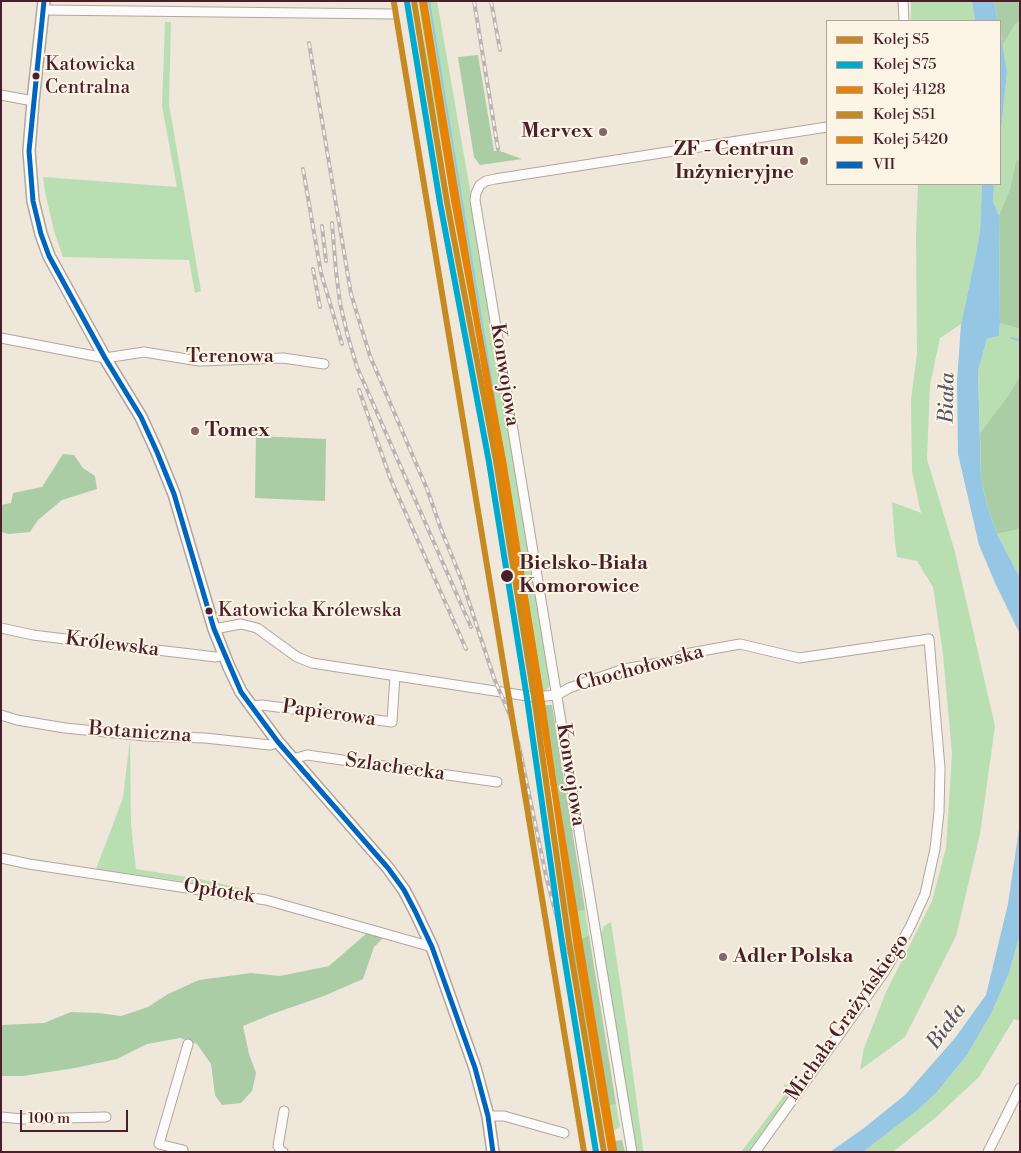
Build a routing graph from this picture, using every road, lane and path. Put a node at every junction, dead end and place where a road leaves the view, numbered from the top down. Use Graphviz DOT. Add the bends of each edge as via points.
graph roads {
  1 [pos="903,1"];
  2 [pos="43,6"];
  3 [pos="393,14"];
  4 [pos="904,20"];
  5 [pos="1,95"];
  6 [pos="32,101"];
  7 [pos="826,127"];
  8 [pos="1,338"];
  9 [pos="105,358"];
  10 [pos="324,364"];
  11 [pos="1,628"];
  12 [pos="214,629"];
  13 [pos="929,639"];
  14 [pos="224,655"];
  15 [pos="396,676"];
  16 [pos="557,695"];
  17 [pos="250,706"];
  18 [pos="1,715"];
  19 [pos="278,742"];
  20 [pos="293,759"];
  21 [pos="497,782"];
  22 [pos="1,858"];
  23 [pos="432,947"];
  24 [pos="188,1044"];
  25 [pos="1020,1088"];
  26 [pos="284,1111"];
  27 [pos="488,1116"];
  28 [pos="1,1117"];
  29 [pos="106,1117"];
  30 [pos="564,1133"];
  31 [pos="183,1152"];
  32 [pos="284,1152"];
  33 [pos="493,1152"];
  34 [pos="632,1152"];
  35 [pos="755,1152"];
  36 [pos="988,1152"];
  1 -- 4 [label="street"];
  2 -- 3 [label="street"];
  2 -- 6 [label="street"];
  5 -- 6 [label="street"];
  6 -- 9 [label="street" via="30,167 33,201 41,234 49,256"];
  7 -- 16 [label="street, Konwojowa" via="495,179 486,181 476,193"];
  8 -- 9 [label="street, Terenowa"];
  9 -- 10 [label="street, Terenowa" via="144,352 199,361 283,358"];
  9 -- 12 [label="street" via="158,452 174,494"];
  11 -- 14 [label="street, Królewska" via="33,636 216,657"];
  12 -- 14 [label="street"];
  12 -- 15 [label="street, Chochołowska" via="241,624 257,628 297,657 312,663"];
  13 -- 16 [label="street, Chochołowska" via="799,658 740,644 624,669"];
  13 -- 35 [label="street, Michała Grażyńskiego" via="940,768 936,840 925,894 885,971"];
  14 -- 17 [label="street"];
  15 -- 16 [label="street, Chochołowska" via="524,696"];
  15 -- 17 [label="street, Papierowa" via="392,722"];
  16 -- 34 [label="street, Konwojowa"];
  17 -- 19 [label="street"];
  18 -- 19 [label="street, Botaniczna" via="65,728 145,736 270,745"];
  19 -- 20 [label="street"];
  20 -- 21 [label="street, Szlachecka" via="307,755"];
  20 -- 23 [label="street" via="393,875"];
  22 -- 23 [label="street, Opłotek" via="266,900"];
  23 -- 27 [label="street" via="475,1068"];
  24 -- 31 [label="street" via="159,1144"];
  25 -- 36 [label="street"];
  26 -- 32 [label="street" via="278,1146"];
  27 -- 30 [label="street" via="504,1116"];
  27 -- 33 [label="street"];
  28 -- 29 [label="street"];
}
